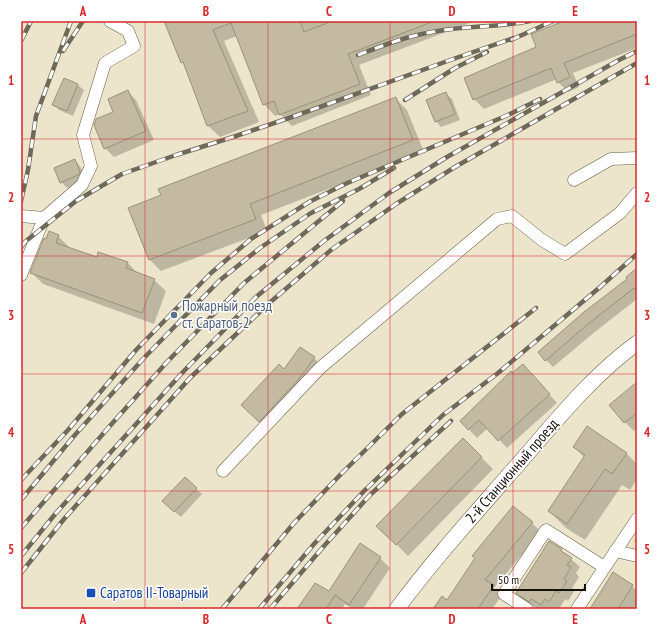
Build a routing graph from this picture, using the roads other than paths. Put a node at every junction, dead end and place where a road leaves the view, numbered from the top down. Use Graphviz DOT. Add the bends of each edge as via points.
graph roads {
  1 [pos="110,21"];
  2 [pos="637,158"];
  3 [pos="574,180"];
  4 [pos="637,193"];
  5 [pos="21,216"];
  6 [pos="44,218"];
  7 [pos="21,275"];
  8 [pos="637,343"];
  9 [pos="223,471"];
  10 [pos="637,518"];
  11 [pos="615,551"];
  12 [pos="637,556"];
  13 [pos="604,567"];
  14 [pos="397,609"];
  15 [pos="527,609"];
  16 [pos="577,609"];
  1 -- 6 [label="street" via="128,30 134,46 105,63 83,135 91,166 82,185"];
  2 -- 3 [label="street" via="611,159"];
  4 -- 9 [label="street" via="620,213 565,254 542,240 512,216 497,219 320,368"];
  5 -- 6 [label="street"];
  6 -- 7 [label="street"];
  8 -- 14 [label="main road, 2-й Станционный проезд" via="583,390 427,570"];
  10 -- 11 [label="street"];
  11 -- 12 [label="street"];
  11 -- 13 [label="street"];
  13 -- 15 [label="street" via="546,530 504,594"];
  13 -- 16 [label="street"];
}
